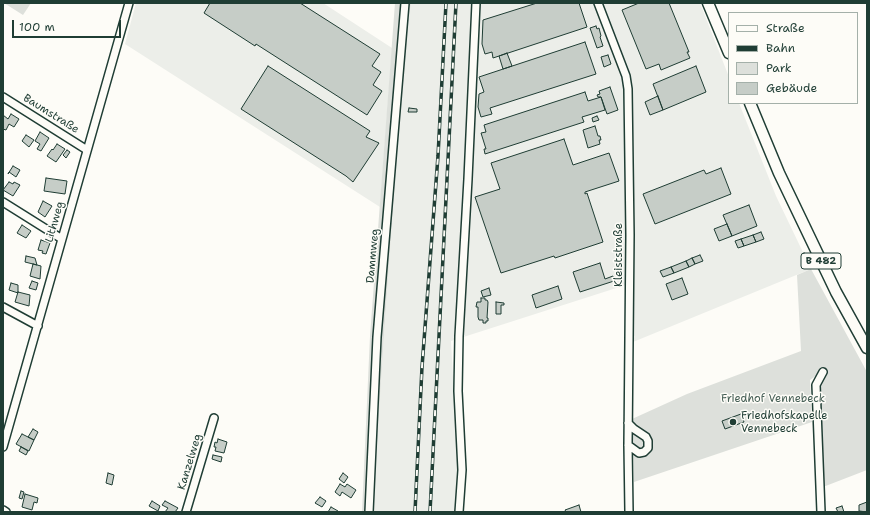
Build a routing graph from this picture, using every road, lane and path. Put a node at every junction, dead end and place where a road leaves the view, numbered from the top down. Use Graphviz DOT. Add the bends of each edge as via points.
graph roads {
  1 [pos="129,3"];
  2 [pos="405,3"];
  3 [pos="476,3"];
  4 [pos="598,3"];
  5 [pos="708,3"];
  6 [pos="728,51"];
  7 [pos="3,96"];
  8 [pos="750,104"];
  9 [pos="87,150"];
  10 [pos="3,202"];
  11 [pos="62,239"];
  12 [pos="3,307"];
  13 [pos="38,326"];
  14 [pos="867,348"];
  15 [pos="823,372"];
  16 [pos="214,418"];
  17 [pos="628,423"];
  18 [pos="628,445"];
  19 [pos="3,447"];
  20 [pos="3,510"];
  21 [pos="6,512"];
  22 [pos="186,512"];
  23 [pos="369,512"];
  24 [pos="459,512"];
  25 [pos="629,512"];
  26 [pos="821,512"];
  1 -- 9 [label="street, Lithweg"];
  2 -- 23 [label="street, Dammweg" via="377,337"];
  3 -- 24 [label="street" via="459,336 458,391 462,470"];
  4 -- 17 [label="street, Kleiststraße" via="626,76 628,89"];
  5 -- 6 [label="main road"];
  7 -- 9 [label="street, Baumstraße"];
  8 -- 14 [label="main road, B 482" via="779,173 829,278"];
  9 -- 11 [label="street, Lithweg"];
  10 -- 11 [label="street"];
  11 -- 13 [label="street, Lithweg"];
  12 -- 13 [label="street"];
  13 -- 19 [label="street, Lithweg"];
  15 -- 26 [label="street" via="816,385"];
  16 -- 22 [label="street, Kanzelweg"];
  17 -- 18 [label="street, Kleiststraße"];
  17 -- 18 [label="street" via="646,437 648,448 639,453"];
  18 -- 25 [label="street, Kleiststraße"];
  20 -- 21 [label="street"];
}
